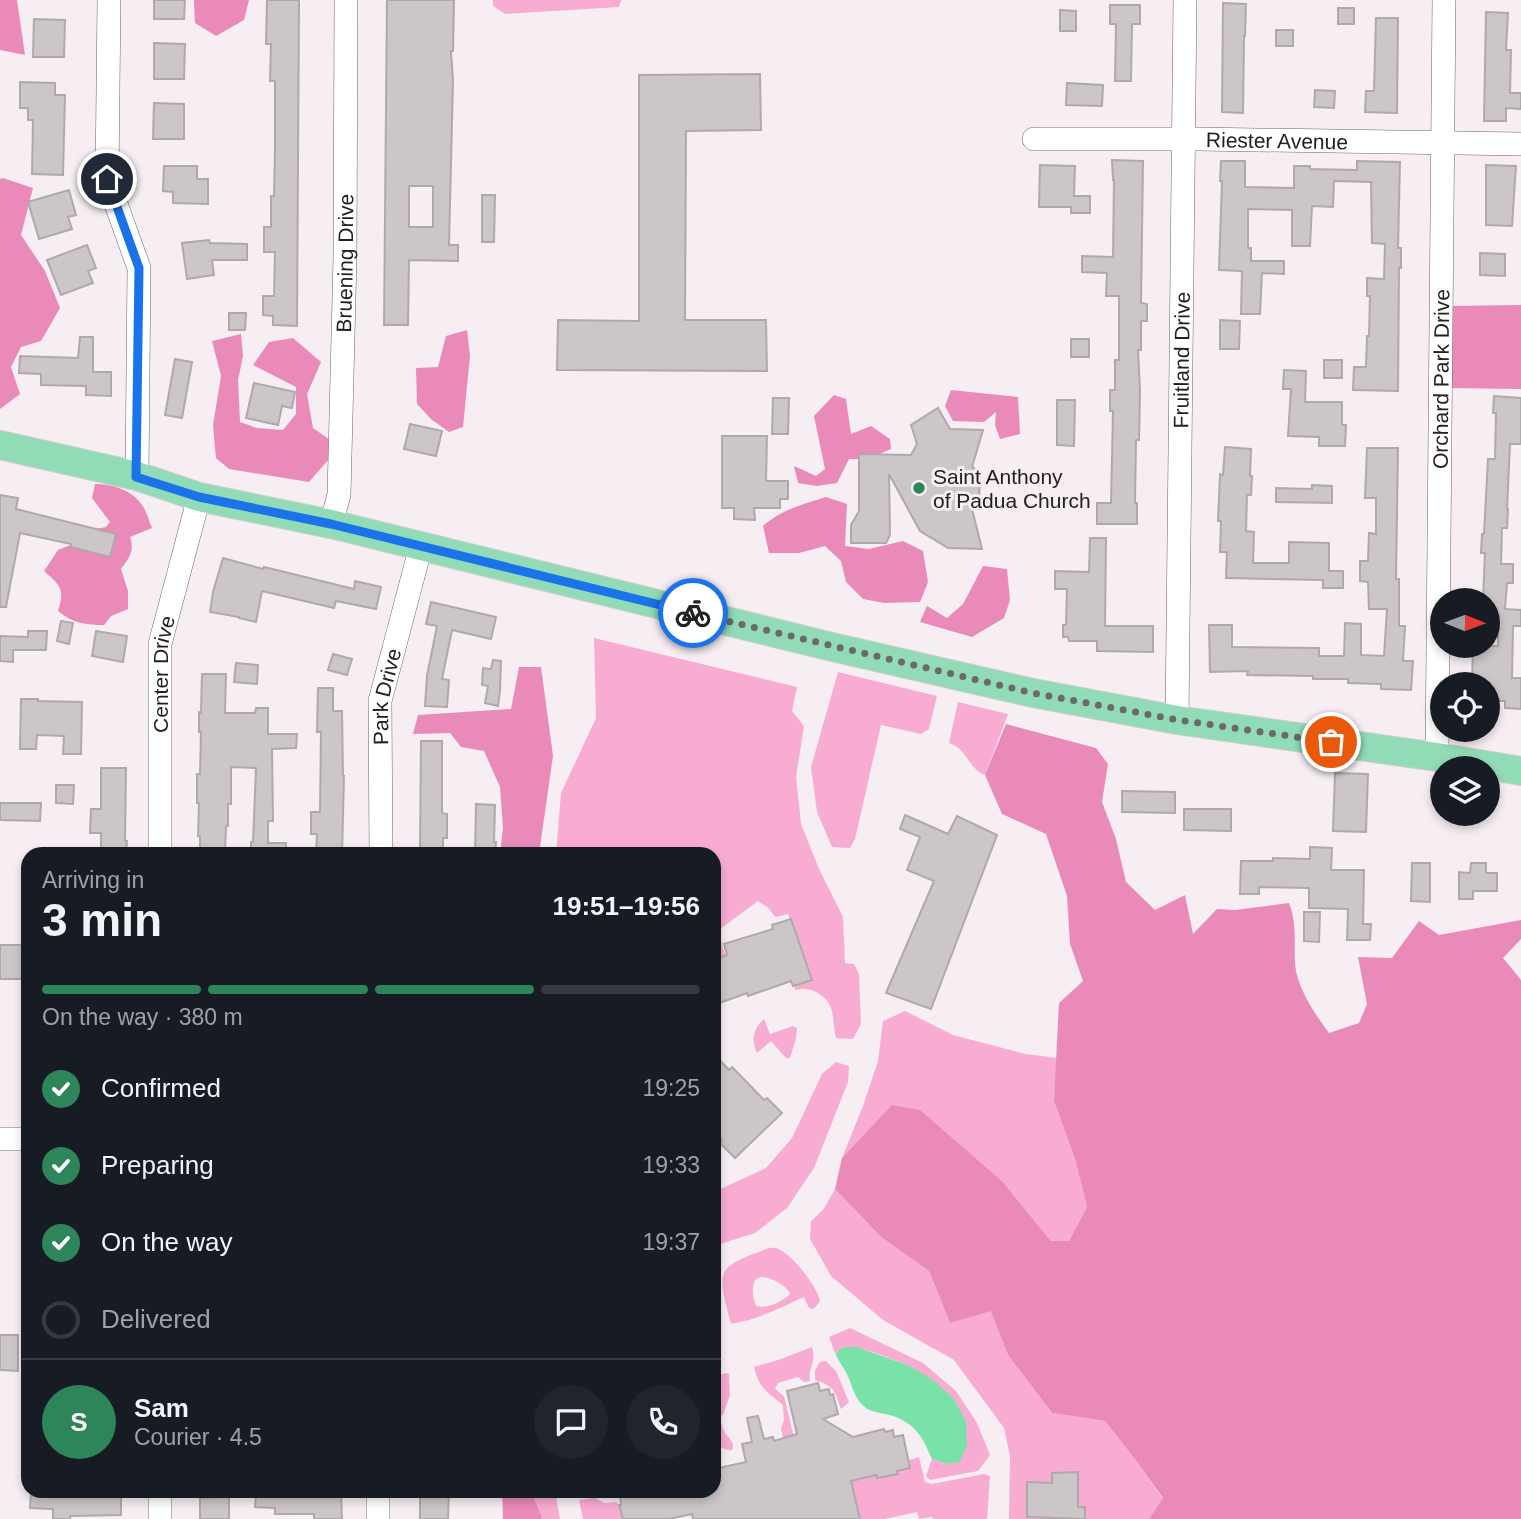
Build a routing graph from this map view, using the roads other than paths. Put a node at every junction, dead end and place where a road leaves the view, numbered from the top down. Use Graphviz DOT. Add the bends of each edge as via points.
graph roads {
  1 [pos="109,0"];
  2 [pos="346,0"];
  3 [pos="1185,0"];
  4 [pos="1444,0"];
  5 [pos="1034,139"];
  6 [pos="1184,139"];
  7 [pos="1441,143"];
  8 [pos="1521,144"];
  9 [pos="0,445"];
  10 [pos="136,477"];
  11 [pos="199,497"];
  12 [pos="331,524"];
  13 [pos="421,545"];
  14 [pos="1178,720"];
  15 [pos="1430,756"];
  16 [pos="1437,756"];
  17 [pos="1500,768"];
  18 [pos="1521,771"];
  19 [pos="160,847"];
  20 [pos="380,847"];
  21 [pos="0,1139"];
  22 [pos="21,1139"];
  23 [pos="160,1498"];
  24 [pos="378,1498"];
  25 [pos="160,1519"];
  26 [pos="378,1519"];
  1 -- 10 [label="street" via="107,179 139,268"];
  2 -- 12 [label="street, Bruening Drive" via="339,495"];
  3 -- 6 [label="street, Fruitland Drive"];
  4 -- 7 [label="street, Orchard Park Drive"];
  5 -- 6 [label="street, Riester Avenue"];
  6 -- 7 [label="street, Riester Avenue"];
  6 -- 14 [label="street, Fruitland Drive"];
  7 -- 8 [label="street, Riester Avenue"];
  7 -- 16 [label="street, Orchard Park Drive"];
  9 -- 10 [label="main road"];
  10 -- 11 [label="main road"];
  11 -- 12 [label="main road"];
  11 -- 19 [label="street, Center Drive" via="159,645"];
  12 -- 13 [label="main road"];
  13 -- 14 [label="main road" via="937,672"];
  13 -- 20 [label="street, Park Drive" via="380,701"];
  14 -- 15 [label="main road"];
  17 -- 18 [label="main road"];
  21 -- 22 [label="street"];
  23 -- 25 [label="street"];
  24 -- 26 [label="street"];
}
